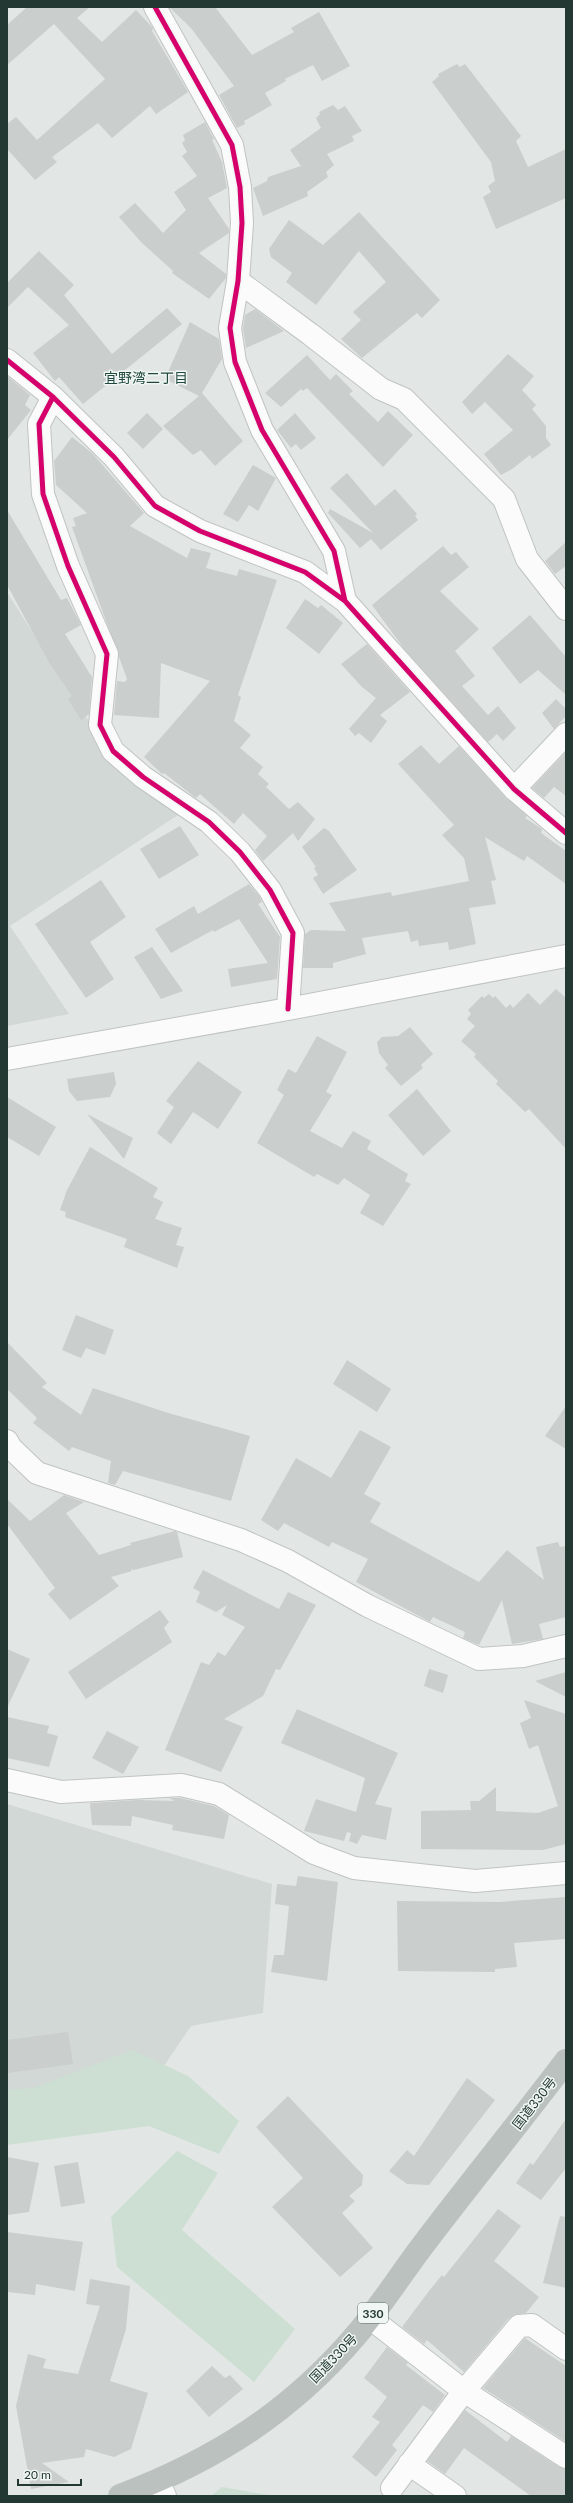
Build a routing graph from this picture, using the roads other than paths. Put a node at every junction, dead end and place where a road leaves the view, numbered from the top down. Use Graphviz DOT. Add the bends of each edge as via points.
graph roads {
  1 [pos="155,7"];
  2 [pos="238,281"];
  3 [pos="7,360"];
  4 [pos="53,397"];
  5 [pos="345,601"];
  6 [pos="566,609"];
  7 [pos="566,734"];
  8 [pos="514,789"];
  9 [pos="566,833"];
  10 [pos="566,956"];
  11 [pos="288,1009"];
  12 [pos="7,1059"];
  13 [pos="7,1440"];
  14 [pos="566,1646"];
  15 [pos="7,1780"];
  16 [pos="566,1873"];
  17 [pos="566,2061"];
  18 [pos="370,2318"];
  19 [pos="566,2349"];
  20 [pos="464,2391"];
  21 [pos="566,2457"];
  22 [pos="409,2464"];
  23 [pos="392,2488"];
  24 [pos="161,2489"];
  25 [pos="120,2496"];
  26 [pos="455,2496"];
  1 -- 2 [label="street" via="232,145 240,187 242,223"];
  2 -- 5 [label="street" via="230,328 234,362 262,430 334,551"];
  2 -- 6 [label="street" via="381,389 404,399 504,499 527,559"];
  3 -- 4 [label="street"];
  4 -- 5 [label="street" via="114,458 155,506 200,530 305,572"];
  4 -- 11 [label="street" via="39,424 43,494 68,566 107,654 100,725 113,751 143,777 209,822 240,852 270,890 293,934"];
  5 -- 8 [label="street"];
  7 -- 8 [label="street"];
  8 -- 9 [label="street"];
  10 -- 11 [label="street"];
  11 -- 12 [label="street"];
  13 -- 14 [label="street" via="11,1448 37,1473 241,1540 288,1561 368,1606 479,1659 523,1656"];
  15 -- 16 [label="street" via="61,1792 181,1785 219,1794 314,1853 354,1868 475,1881"];
  17 -- 18 [label="highway, 国道330号 / 330" via="422,2246"];
  18 -- 20 [label="street"];
  18 -- 24 [label="highway, 国道330号 / 330" via="319,2375 241,2438 202,2460"];
  19 -- 20 [label="street" via="532,2325 519,2326"];
  20 -- 21 [label="street"];
  20 -- 22 [label="street"];
  22 -- 23 [label="street"];
  22 -- 26 [label="street"];
  24 -- 25 [label="highway, 国道330号 / 330"];
}
